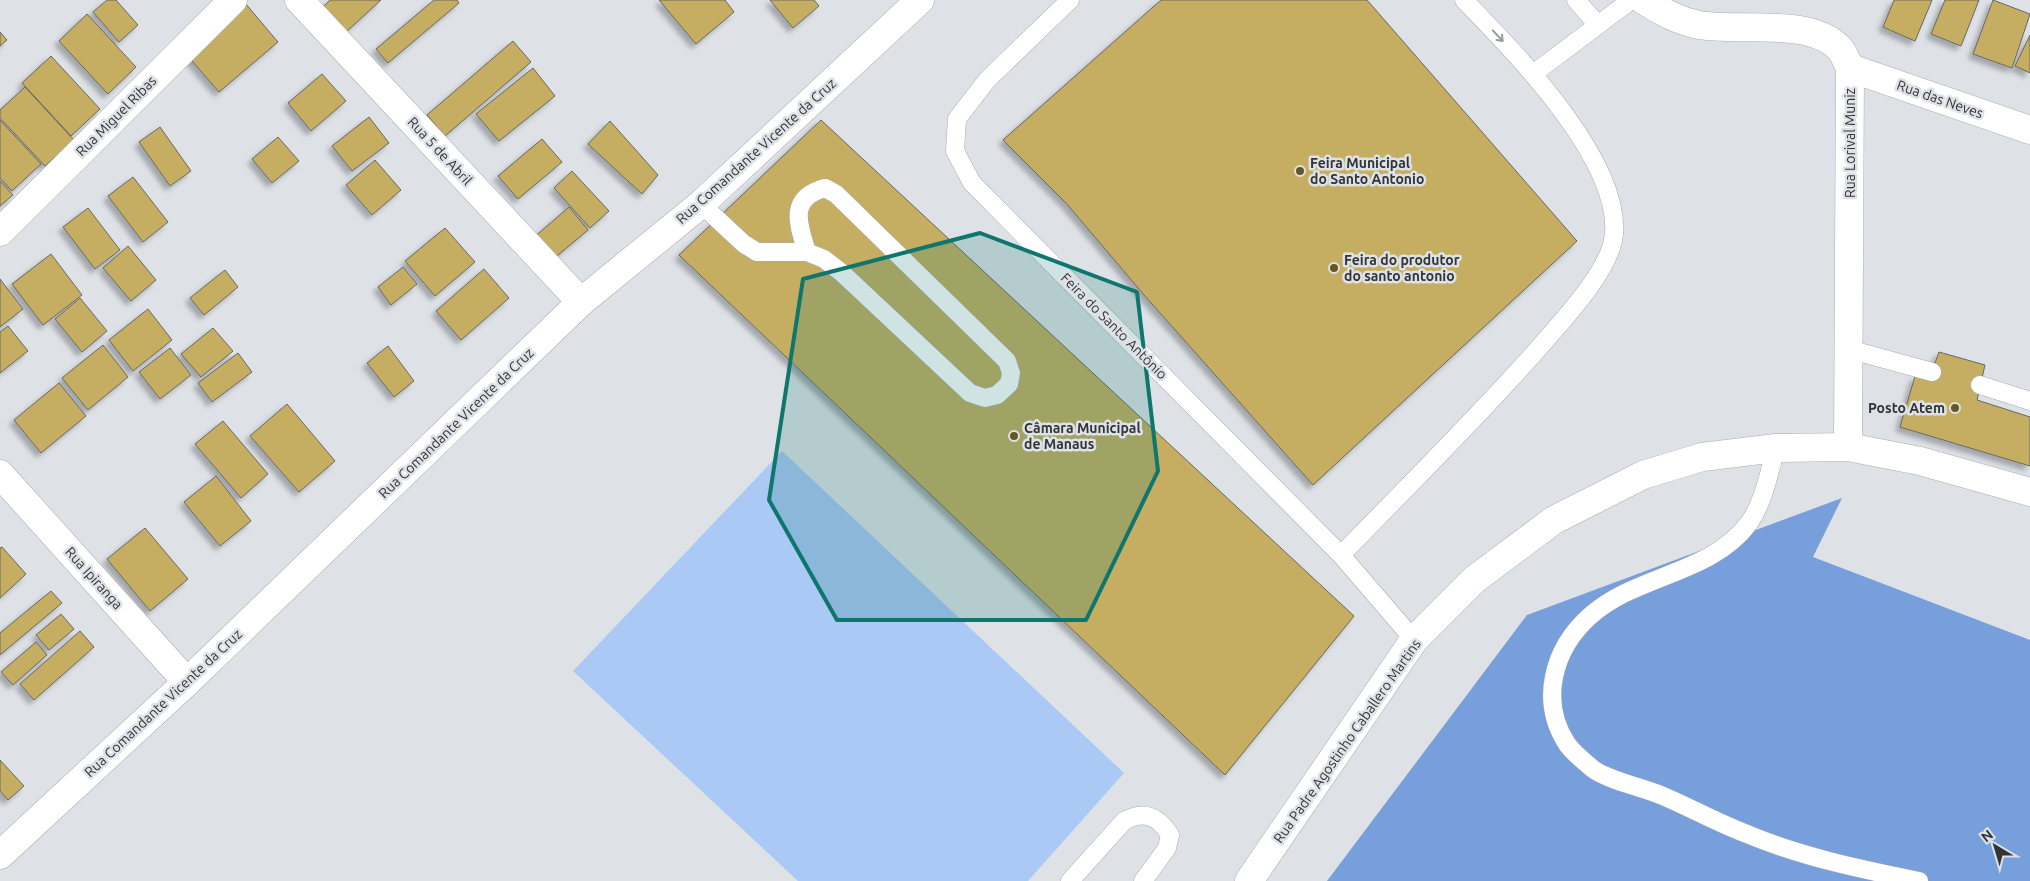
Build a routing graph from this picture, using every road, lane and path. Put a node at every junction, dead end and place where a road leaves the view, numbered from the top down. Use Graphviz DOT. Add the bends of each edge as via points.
graph roads {
  1 [pos="233,0"];
  2 [pos="300,0"];
  3 [pos="920,0"];
  4 [pos="1070,0"];
  5 [pos="1464,0"];
  6 [pos="1576,0"];
  7 [pos="1631,0"];
  8 [pos="1643,0"];
  9 [pos="1597,24"];
  10 [pos="1850,68"];
  11 [pos="1533,74"];
  12 [pos="2030,130"];
  13 [pos="701,204"];
  14 [pos="0,232"];
  15 [pos="807,252"];
  16 [pos="582,302"];
  17 [pos="1848,349"];
  18 [pos="1932,372"];
  19 [pos="1980,385"];
  20 [pos="2030,400"];
  21 [pos="1848,447"];
  22 [pos="1776,448"];
  23 [pos="0,474"];
  24 [pos="2029,490"];
  25 [pos="1341,555"];
  26 [pos="1414,640"];
  27 [pos="187,682"];
  28 [pos="0,855"];
  29 [pos="1070,881"];
  30 [pos="1143,881"];
  31 [pos="1249,881"];
  32 [pos="1919,881"];
  1 -- 14 [label="street, Rua Miguel Ribas"];
  2 -- 16 [label="street, Rua 5 de Abril"];
  3 -- 13 [label="street, Rua Comandante Vicente da Cruz"];
  4 -- 25 [label="lane, Feira do Santo Antônio" via="987,80 957,119 955,151 972,182"];
  5 -- 11 [label="lane, one-way"];
  6 -- 9 [label="lane"];
  7 -- 9 [label="lane"];
  8 -- 10 [label="street, Rua Lorival Muniz" via="1664,13 1700,25 1803,31 1822,36 1841,50"];
  9 -- 11 [label="lane"];
  10 -- 12 [label="street, Rua das Neves"];
  10 -- 17 [label="street, Rua Lorival Muniz"];
  11 -- 25 [label="lane" via="1583,142 1605,184 1614,235 1606,259 1577,304 1495,397"];
  13 -- 15 [label="lane" via="757,252"];
  13 -- 16 [label="street, Rua Comandante Vicente da Cruz"];
  15 -- 15 [label="lane" via="824,259 842,274 970,393 985,398 997,395 1009,384 1011,373 1007,361 836,194 825,188 812,191 802,201 798,213"];
  16 -- 27 [label="street, Rua Comandante Vicente da Cruz"];
  17 -- 18 [label="lane"];
  17 -- 21 [label="street, Rua Lorival Muniz"];
  19 -- 20 [label="lane"];
  21 -- 22 [label="street, Rua Padre Agostinho Caballero Martins"];
  21 -- 24 [label="street, Rua Padre Agostinho Caballero Martins" via="1920,461"];
  22 -- 26 [label="street, Rua Padre Agostinho Caballero Martins" via="1702,457 1643,475 1554,520 1475,580"];
  22 -- 32 [label="lane" via="1761,500 1750,522 1729,545 1704,560 1617,596 1589,616 1564,647 1550,690 1555,718 1567,745 1595,771 1663,796 1766,841 1830,862"];
  23 -- 27 [label="street, Rua Ipiranga"];
  25 -- 26 [label="lane, Feira do Santo Antônio"];
  26 -- 31 [label="street, Rua Padre Agostinho Caballero Martins"];
  27 -- 28 [label="street, Rua Comandante Vicente da Cruz"];
  29 -- 30 [label="lane" via="1124,821 1146,814 1163,824 1170,835 1167,848"];
}
